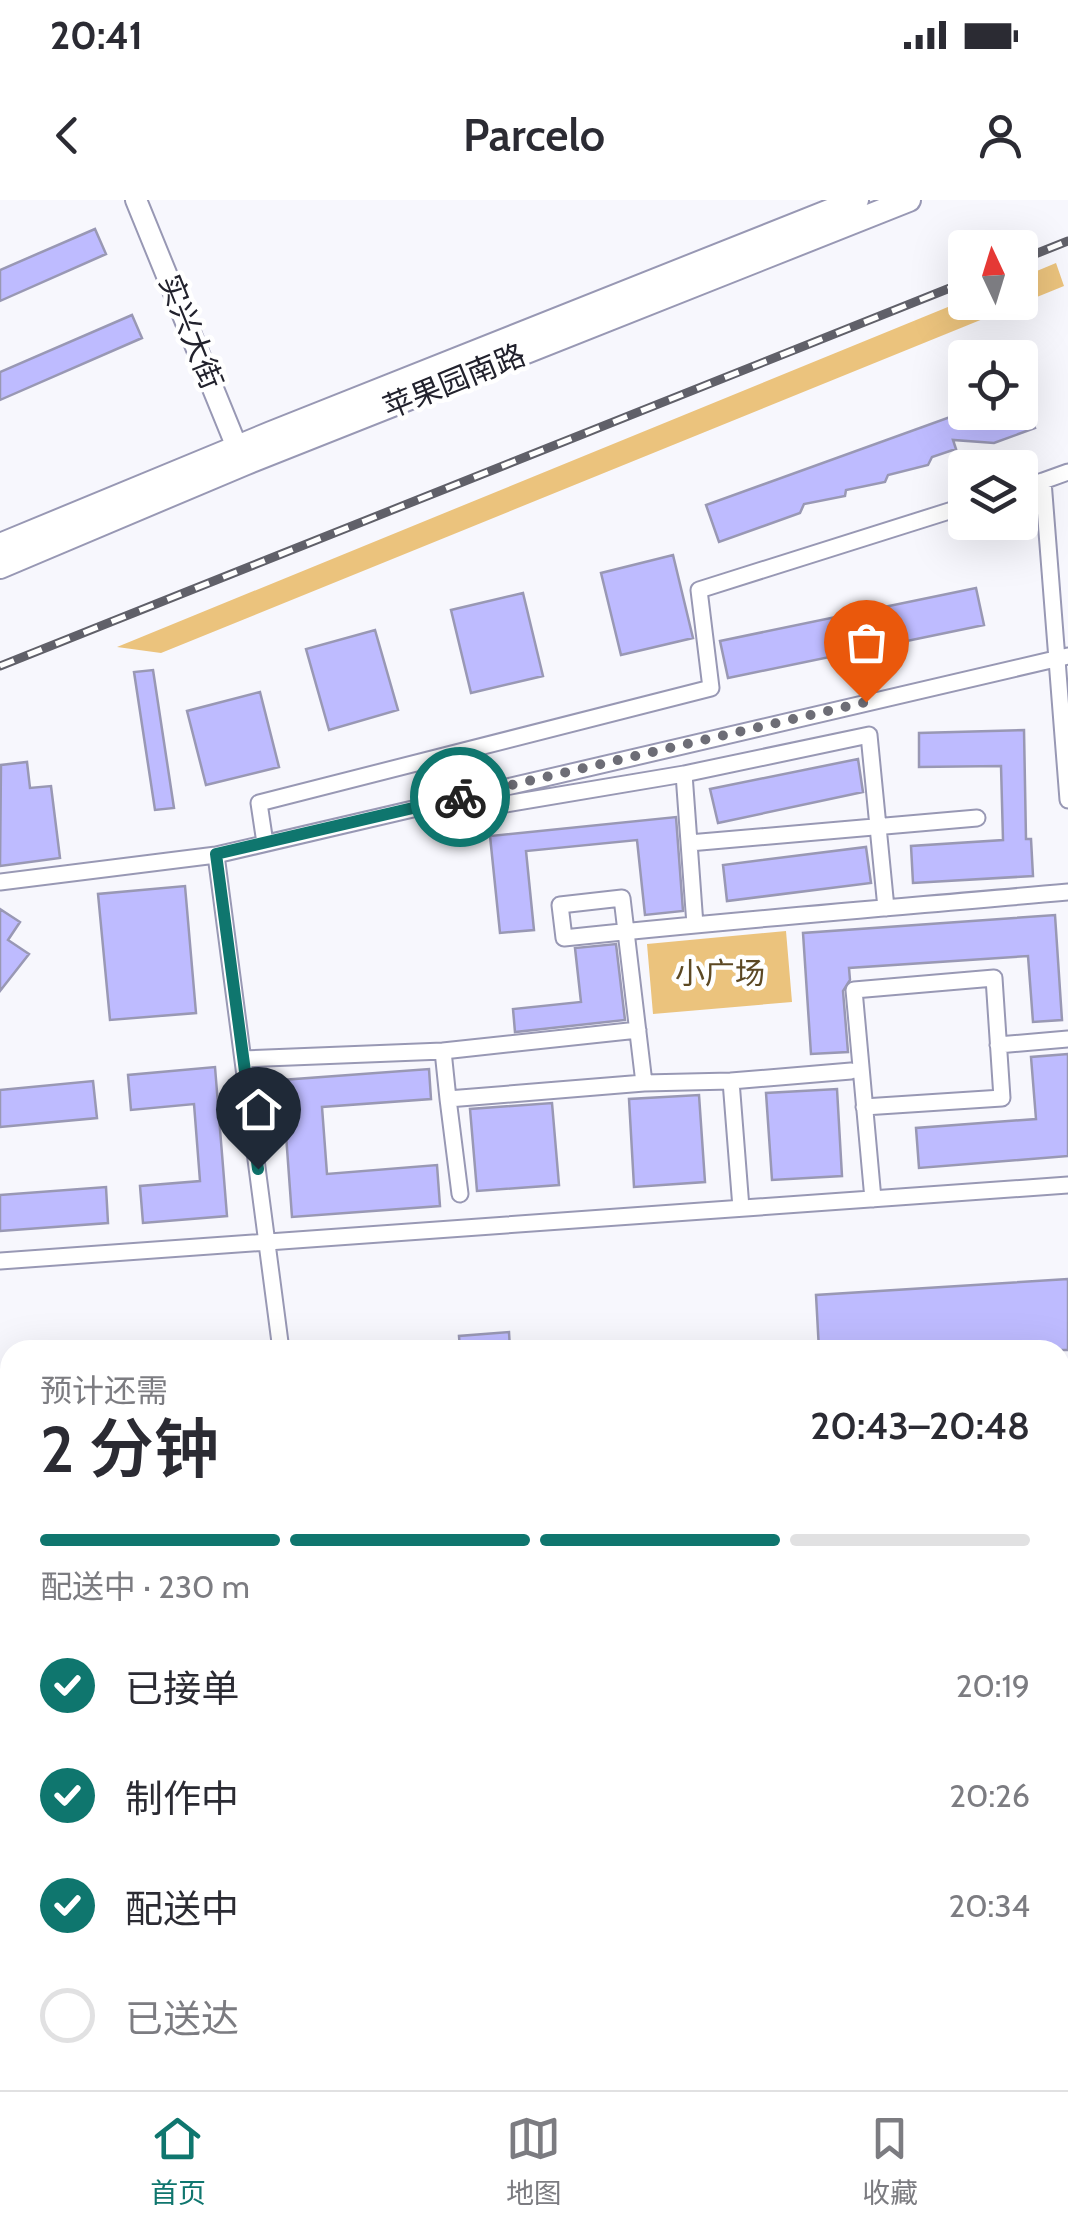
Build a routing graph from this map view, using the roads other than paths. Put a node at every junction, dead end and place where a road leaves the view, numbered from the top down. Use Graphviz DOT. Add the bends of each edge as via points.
graph roads {
  1 [pos="136,200"];
  2 [pos="857,200"];
  3 [pos="909,200"];
  4 [pos="240,456"];
  5 [pos="1068,472"];
  6 [pos="1043,481"];
  7 [pos="1038,483"];
  8 [pos="948,511"];
  9 [pos="0,546"];
  10 [pos="0,567"];
  11 [pos="1062,657"];
  12 [pos="684,774"];
  13 [pos="1068,800"];
  14 [pos="506,804"];
  15 [pos="977,818"];
  16 [pos="878,824"];
  17 [pos="265,843"];
  18 [pos="689,843"];
  19 [pos="216,854"];
  20 [pos="0,882"];
  21 [pos="1068,892"];
  22 [pos="886,908"];
  23 [pos="694,925"];
  24 [pos="626,931"];
  25 [pos="638,1030"];
  26 [pos="1068,1039"];
  27 [pos="998,1045"];
  28 [pos="442,1051"];
  29 [pos="243,1059"];
  30 [pos="851,1070"];
  31 [pos="731,1082"];
  32 [pos="644,1083"];
  33 [pos="448,1099"];
  34 [pos="864,1107"];
  35 [pos="1068,1185"];
  36 [pos="460,1194"];
  37 [pos="873,1199"];
  38 [pos="741,1208"];
  39 [pos="267,1242"];
  40 [pos="0,1261"];
  41 [pos="280,1340"];
  1 -- 4 [label="street, 实兴大街"];
  2 -- 4 [label="main road, 苹果园南路"];
  3 -- 4 [label="main road, 苹果园南路"];
  4 -- 9 [label="main road, 苹果园南路"];
  4 -- 10 [label="main road, 苹果园南路"];
  5 -- 6 [label="street"];
  6 -- 7 [label="street"];
  6 -- 11 [label="street"];
  8 -- 17 [label="street" via="698,590 711,688 259,803"];
  11 -- 13 [label="street"];
  11 -- 17 [label="street"];
  12 -- 14 [label="street"];
  12 -- 16 [label="street" via="869,735"];
  12 -- 18 [label="street"];
  15 -- 16 [label="street"];
  16 -- 18 [label="street"];
  16 -- 22 [label="street"];
  17 -- 19 [label="street"];
  18 -- 23 [label="street"];
  19 -- 20 [label="street"];
  19 -- 29 [label="street"];
  21 -- 22 [label="street"];
  22 -- 23 [label="street"];
  23 -- 24 [label="street"];
  24 -- 24 [label="street" via="622,898 560,905 564,938"];
  24 -- 25 [label="street"];
  25 -- 28 [label="street"];
  25 -- 32 [label="street"];
  26 -- 27 [label="street"];
  27 -- 34 [label="street" via="1002,1098"];
  27 -- 34 [label="street" via="994,978 854,990"];
  28 -- 29 [label="street"];
  28 -- 33 [label="street"];
  29 -- 39 [label="street"];
  30 -- 31 [label="street"];
  31 -- 32 [label="street"];
  31 -- 38 [label="street"];
  32 -- 33 [label="street"];
  33 -- 36 [label="street"];
  34 -- 37 [label="street"];
  35 -- 37 [label="street"];
  37 -- 38 [label="street"];
  38 -- 39 [label="street"];
  39 -- 40 [label="street"];
  39 -- 41 [label="street"];
}
